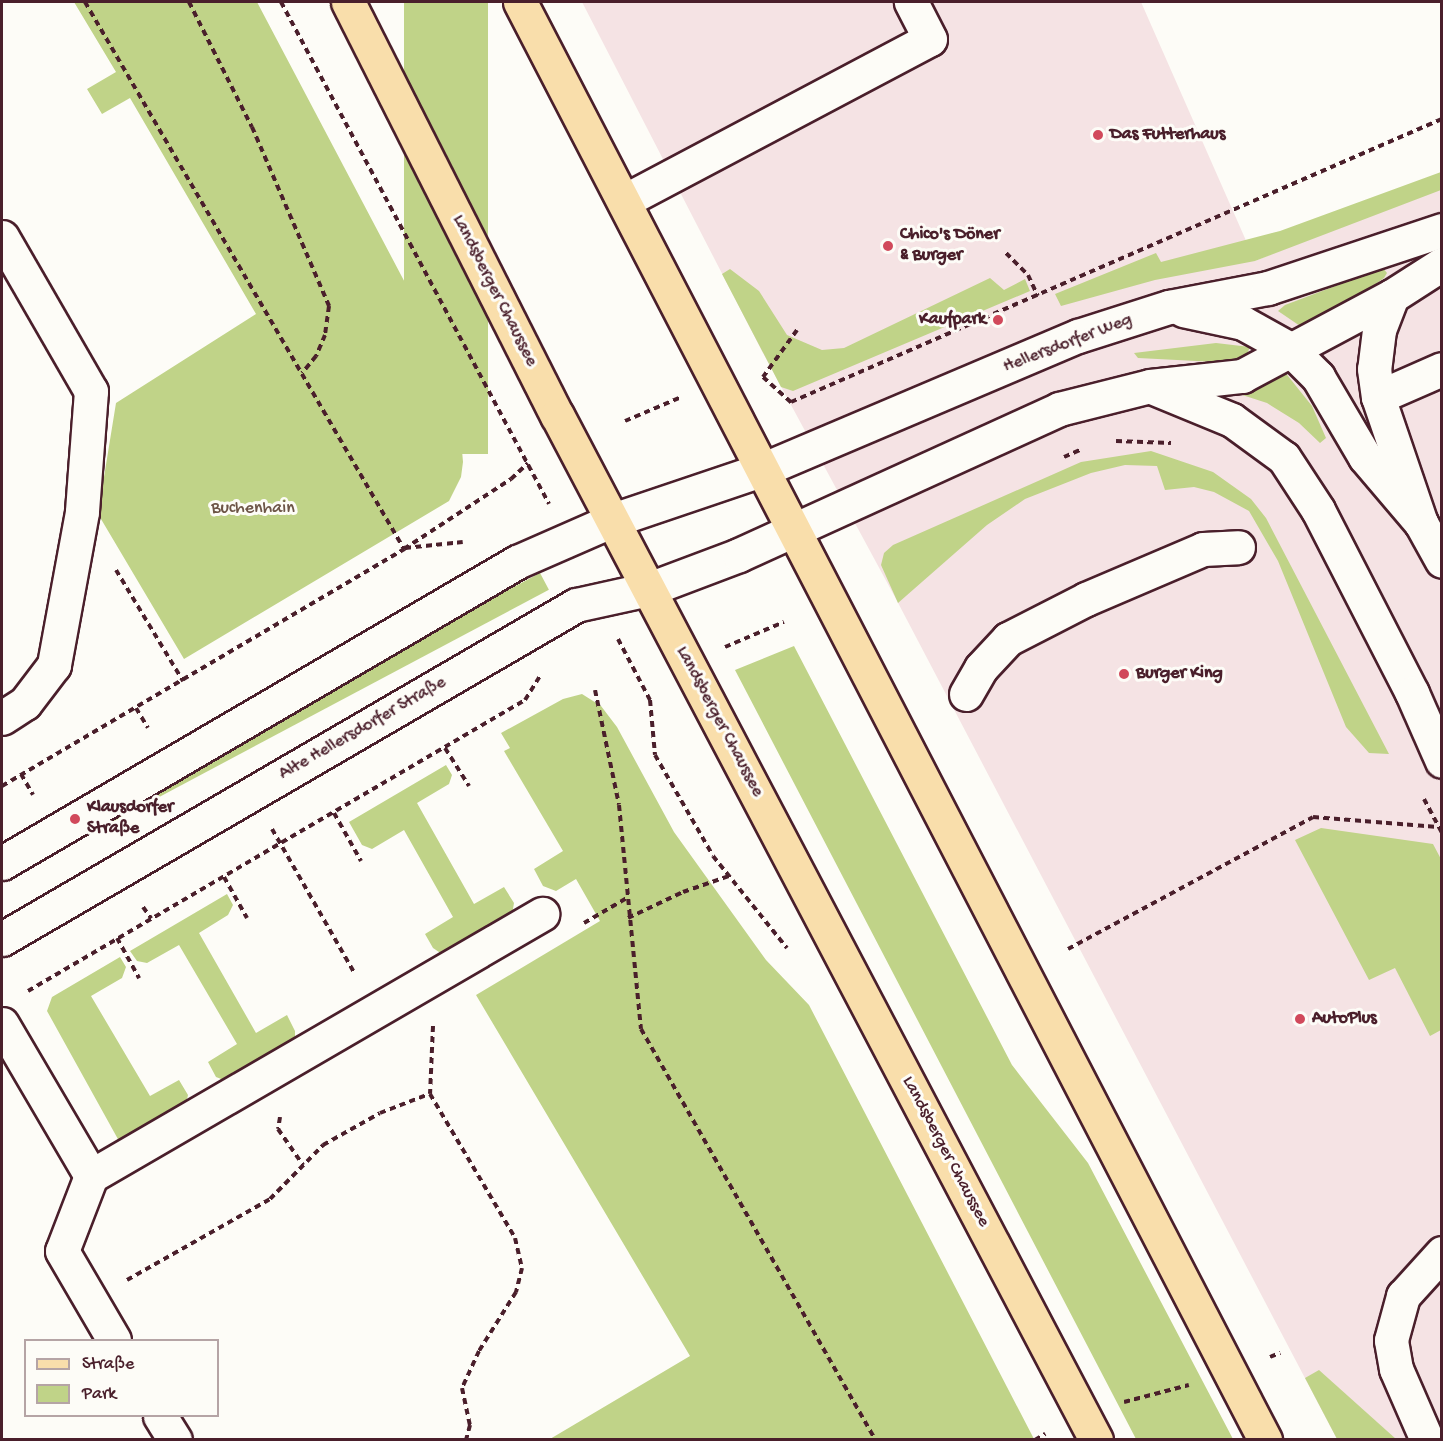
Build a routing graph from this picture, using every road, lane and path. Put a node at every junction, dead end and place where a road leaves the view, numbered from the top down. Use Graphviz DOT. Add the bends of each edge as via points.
graph roads {
  1 [pos="85,2"];
  2 [pos="189,2"];
  3 [pos="281,2"];
  4 [pos="348,2"];
  5 [pos="520,2"];
  6 [pos="911,2"];
  7 [pos="1442,119"];
  8 [pos="624,201"];
  9 [pos="1442,231"];
  10 [pos="2,237"];
  11 [pos="1006,254"];
  12 [pos="1442,264"];
  13 [pos="1038,296"];
  14 [pos="1392,296"];
  15 [pos="1169,308"];
  16 [pos="797,330"];
  17 [pos="1290,350"];
  18 [pos="1442,369"];
  19 [pos="302,373"];
  20 [pos="1150,386"];
  21 [pos="691,393"];
  22 [pos="1378,397"];
  23 [pos="625,421"];
  24 [pos="528,463"];
  25 [pos="764,469"];
  26 [pos="82,513"];
  27 [pos="613,520"];
  28 [pos="1421,523"];
  29 [pos="796,531"];
  30 [pos="567,540"];
  31 [pos="1238,547"];
  32 [pos="404,549"];
  33 [pos="1442,561"];
  34 [pos="649,589"];
  35 [pos="598,600"];
  36 [pos="784,622"];
  37 [pos="716,650"];
  38 [pos="183,681"];
  39 [pos="595,690"];
  40 [pos="966,694"];
  41 [pos="525,700"];
  42 [pos="136,708"];
  43 [pos="2,718"];
  44 [pos="150,732"];
  45 [pos="446,748"];
  46 [pos="1442,761"];
  47 [pos="21,774"];
  48 [pos="2,786"];
  49 [pos="469,786"];
  50 [pos="35,799"];
  51 [pos="334,813"];
  52 [pos="270,826"];
  53 [pos="1438,827"];
  54 [pos="282,844"];
  55 [pos="361,861"];
  56 [pos="2,863"];
  57 [pos="729,876"];
  58 [pos="224,877"];
  59 [pos="627,898"];
  60 [pos="141,903"];
  61 [pos="542,914"];
  62 [pos="151,918"];
  63 [pos="247,918"];
  64 [pos="628,918"];
  65 [pos="577,927"];
  66 [pos="117,938"];
  67 [pos="2,939"];
  68 [pos="1068,949"];
  69 [pos="793,956"];
  70 [pos="139,978"];
  71 [pos="24,993"];
  72 [pos="376,1010"];
  73 [pos="434,1017"];
  74 [pos="2,1024"];
  75 [pos="265,1075"];
  76 [pos="430,1094"];
  77 [pos="303,1165"];
  78 [pos="91,1176"];
  79 [pos="1442,1252"];
  80 [pos="90,1301"];
  81 [pos="113,1339"];
  82 [pos="1280,1353"];
  83 [pos="1230,1374"];
  84 [pos="161,1417"];
  85 [pos="1089,1426"];
  86 [pos="175,1440"];
  87 [pos="466,1440"];
  88 [pos="875,1440"];
  89 [pos="1265,1440"];
  90 [pos="1427,1440"];
  1 -- 19 [label="path"];
  2 -- 19 [label="path" via="252,127 330,306 325,335 316,356"];
  3 -- 24 [label="path"];
  4 -- 27 [label="main road, Landsberger Chaussee"];
  5 -- 8 [label="main road"];
  6 -- 8 [label="street" via="930,39"];
  7 -- 13 [label="path"];
  8 -- 25 [label="main road"];
  9 -- 15 [label="street, Hellersdorfer Weg" via="1268,288"];
  10 -- 26 [label="street" via="91,391"];
  11 -- 13 [label="path" via="1028,275"];
  12 -- 14 [label="street"];
  13 -- 16 [label="path" via="791,402 763,377"];
  14 -- 17 [label="street"];
  14 -- 22 [label="street" via="1379,330 1374,369"];
  15 -- 17 [label="street" via="1243,323"];
  15 -- 25 [label="street, Hellersdorfer Weg" via="1078,336"];
  17 -- 20 [label="street" via="1242,376"];
  17 -- 28 [label="street" via="1318,377 1365,457"];
  18 -- 22 [label="street"];
  19 -- 32 [label="path"];
  20 -- 29 [label="street" via="1059,410"];
  20 -- 46 [label="street" via="1232,420 1284,458 1318,510 1412,693"];
  21 -- 23 [label="path"];
  22 -- 28 [label="street"];
  24 -- 30 [label="path"];
  24 -- 32 [label="path" via="511,479"];
  25 -- 27 [label="street, Hellersdorfer Weg"];
  25 -- 29 [label="main road"];
  26 -- 38 [label="path"];
  26 -- 43 [label="street" via="54,665 25,704"];
  27 -- 30 [label="street"];
  27 -- 34 [label="main road, Landsberger Chaussee"];
  28 -- 33 [label="street"];
  29 -- 34 [label="street, Alte Hellersdorfer Straße"];
  29 -- 83 [label="main road"];
  30 -- 56 [label="street" via="517,562"];
  31 -- 40 [label="street" via="1203,549 1086,599 1008,639 981,668"];
  32 -- 38 [label="path"];
  34 -- 35 [label="street, Alte Hellersdorfer Straße"];
  34 -- 85 [label="main road, Landsberger Chaussee"];
  35 -- 57 [label="path" via="650,700 655,755"];
  35 -- 67 [label="street, Alte Hellersdorfer Straße" via="558,615"];
  36 -- 37 [label="path"];
  38 -- 42 [label="path"];
  39 -- 59 [label="path" via="619,805"];
  41 -- 45 [label="path"];
  42 -- 44 [label="path"];
  42 -- 47 [label="path"];
  45 -- 49 [label="path"];
  45 -- 51 [label="path"];
  47 -- 48 [label="path"];
  47 -- 50 [label="path"];
  51 -- 54 [label="path"];
  51 -- 55 [label="path"];
  52 -- 54 [label="path"];
  53 -- 68 [label="path" via="1313,818"];
  54 -- 58 [label="path"];
  54 -- 72 [label="path"];
  57 -- 64 [label="path"];
  57 -- 69 [label="path"];
  58 -- 62 [label="path"];
  58 -- 63 [label="path"];
  59 -- 64 [label="path"];
  59 -- 65 [label="path"];
  60 -- 62 [label="path"];
  61 -- 72 [label="street"];
  62 -- 66 [label="path"];
  64 -- 88 [label="path" via="641,1029"];
  66 -- 70 [label="path"];
  66 -- 71 [label="path"];
  72 -- 75 [label="street"];
  73 -- 76 [label="path"];
  74 -- 78 [label="street"];
  75 -- 77 [label="path" via="282,1102 278,1130"];
  75 -- 78 [label="street"];
  76 -- 77 [label="path" via="380,1113 323,1145"];
  76 -- 87 [label="path" via="515,1238 522,1268 516,1292 478,1351 462,1388 470,1425"];
  77 -- 80 [label="path" via="270,1198"];
  78 -- 80 [label="street" via="62,1251"];
  79 -- 90 [label="street" via="1403,1296 1391,1340 1396,1370"];
  80 -- 81 [label="street"];
  82 -- 83 [label="path"];
  83 -- 85 [label="path"];
  83 -- 89 [label="main road"];
  84 -- 86 [label="street"];
}
